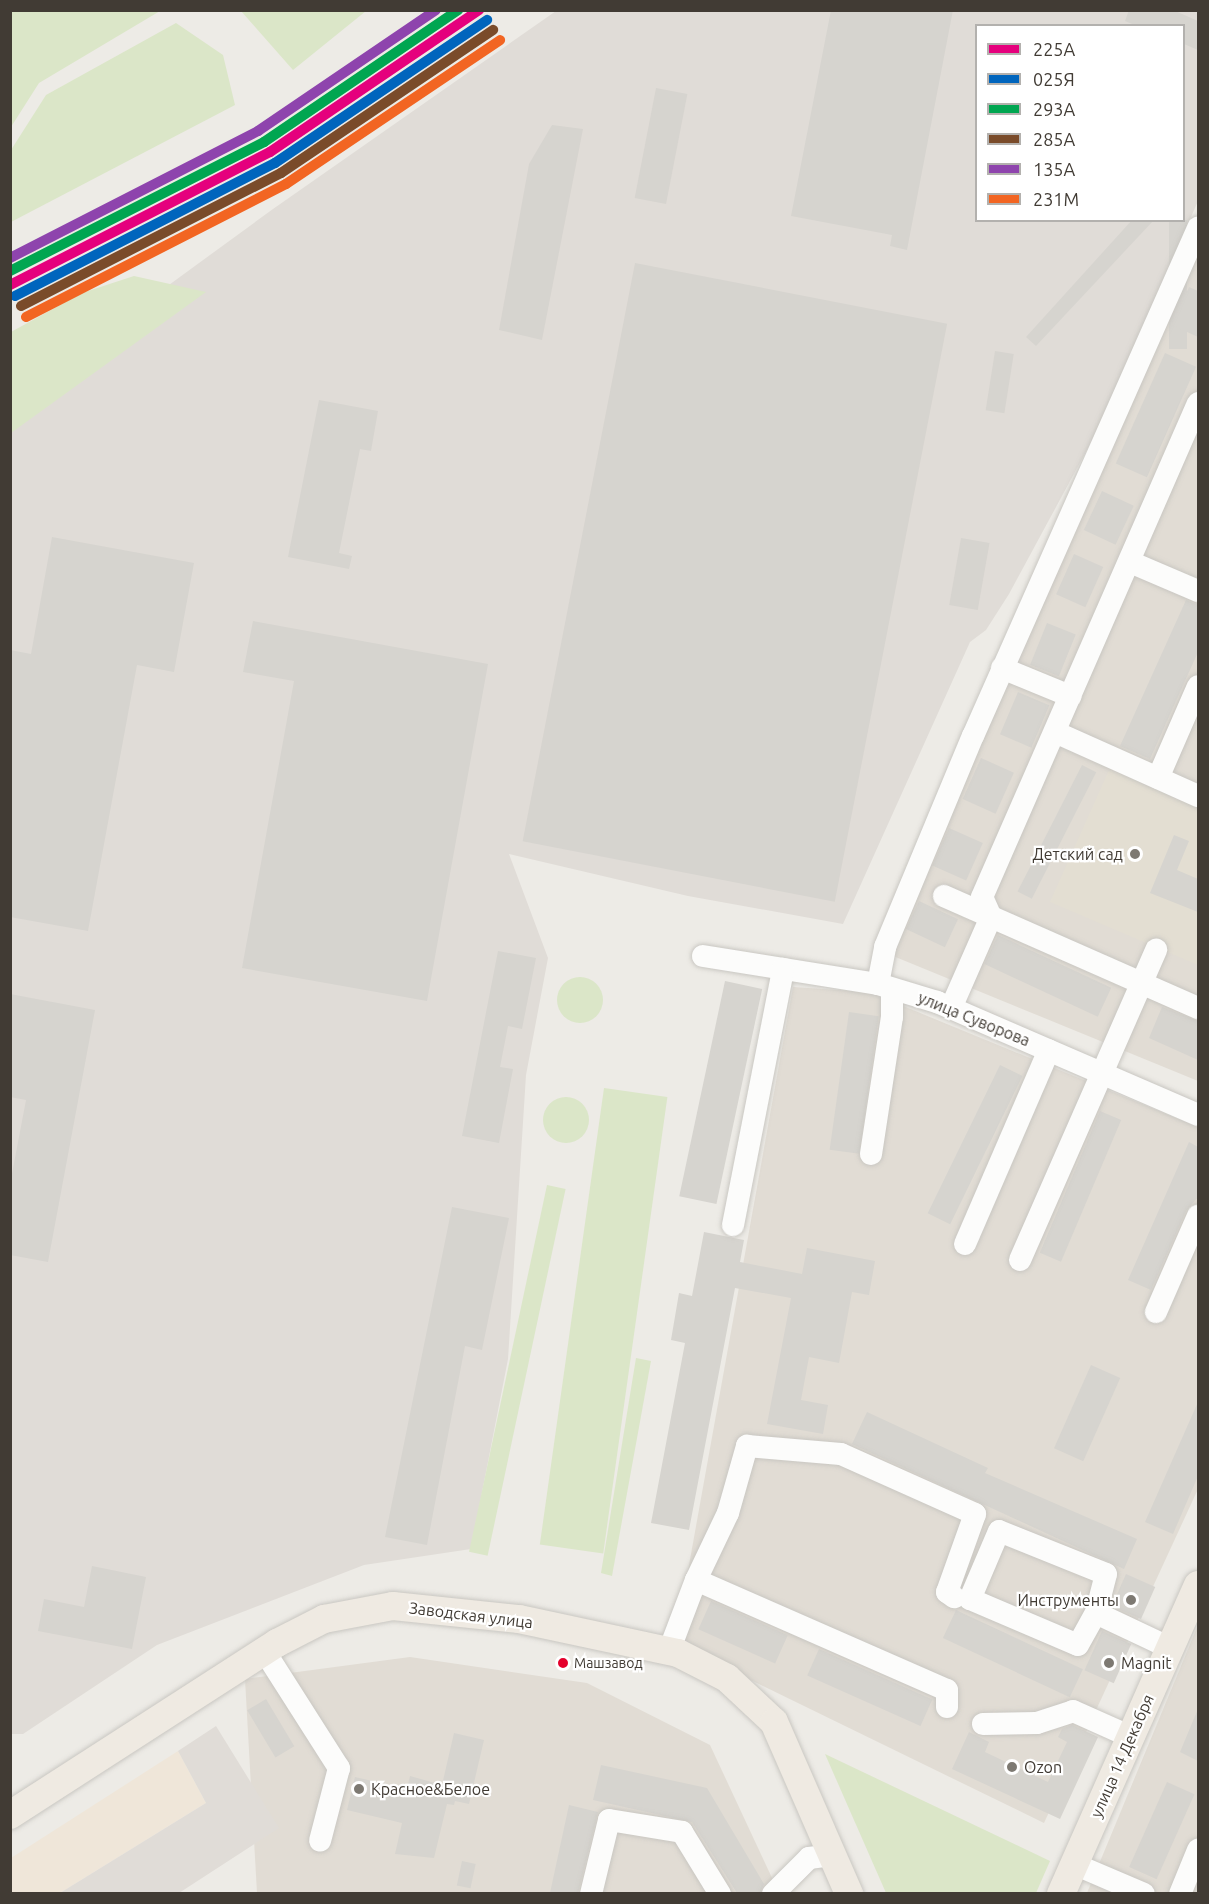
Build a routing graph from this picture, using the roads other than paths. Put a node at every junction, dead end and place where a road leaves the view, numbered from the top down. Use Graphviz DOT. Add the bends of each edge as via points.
graph roads {
  1 [pos="1196,242"];
  2 [pos="1198,403"];
  3 [pos="1130,562"];
  4 [pos="1198,591"];
  5 [pos="1002,668"];
  6 [pos="1198,686"];
  7 [pos="1070,696"];
  8 [pos="1055,732"];
  9 [pos="1158,778"];
  10 [pos="1198,796"];
  11 [pos="944,896"];
  12 [pos="991,916"];
  13 [pos="1155,950"];
  14 [pos="703,956"];
  15 [pos="783,969"];
  16 [pos="1143,983"];
  17 [pos="885,986"];
  18 [pos="951,1008"];
  19 [pos="1198,1008"];
  20 [pos="1049,1050"];
  21 [pos="1105,1074"];
  22 [pos="1198,1115"];
  23 [pos="871,1154"];
  24 [pos="1198,1216"];
  25 [pos="734,1225"];
  26 [pos="965,1244"];
  27 [pos="1020,1260"];
  28 [pos="1156,1312"];
  29 [pos="696,1580"];
  30 [pos="1198,1587"];
  31 [pos="954,1597"];
  32 [pos="1096,1613"];
  33 [pos="1170,1648"];
  34 [pos="669,1651"];
  35 [pos="265,1652"];
  36 [pos="946,1707"];
  37 [pos="983,1724"];
  38 [pos="1131,1737"];
  39 [pos="10,1815"];
  40 [pos="320,1841"];
  41 [pos="1198,1850"];
  42 [pos="834,1855"];
  43 [pos="1074,1864"];
  44 [pos="591,1893"];
  45 [pos="720,1893"];
  46 [pos="773,1893"];
  47 [pos="849,1893"];
  48 [pos="1061,1893"];
  49 [pos="1144,1893"];
  50 [pos="1180,1893"];
  1 -- 5 [label="street"];
  2 -- 3 [label="street"];
  3 -- 4 [label="street"];
  3 -- 7 [label="street"];
  5 -- 7 [label="street"];
  5 -- 17 [label="street" via="885,947"];
  6 -- 9 [label="street"];
  7 -- 8 [label="street"];
  8 -- 9 [label="street"];
  8 -- 12 [label="street" via="982,897"];
  9 -- 10 [label="street"];
  11 -- 12 [label="street"];
  12 -- 16 [label="street"];
  12 -- 18 [label="street"];
  13 -- 16 [label="street"];
  14 -- 15 [label="street, улица Суворова"];
  15 -- 17 [label="street, улица Суворова"];
  15 -- 25 [label="street"];
  16 -- 19 [label="street"];
  16 -- 21 [label="street"];
  17 -- 18 [label="street, улица Суворова"];
  17 -- 23 [label="street" via="892,1017"];
  18 -- 20 [label="street, улица Суворова"];
  20 -- 21 [label="street, улица Суворова"];
  20 -- 26 [label="street"];
  21 -- 22 [label="street, улица Суворова"];
  21 -- 27 [label="street" via="1095,1088"];
  24 -- 28 [label="street"];
  29 -- 31 [label="street" via="728,1513 747,1446 841,1454 975,1514 947,1592"];
  29 -- 34 [label="street"];
  29 -- 36 [label="street" via="947,1690"];
  30 -- 33 [label="main road, улица 14 Декабря"];
  32 -- 32 [label="street" via="1078,1645 970,1599 999,1531 1106,1574"];
  32 -- 33 [label="street"];
  33 -- 38 [label="main road, улица 14 Декабря"];
  34 -- 35 [label="main road, Заводская улица" via="519,1619 393,1606 324,1619"];
  34 -- 42 [label="main road, Заводская улица" via="727,1677 774,1722"];
  35 -- 39 [label="main road, Заводская улица"];
  35 -- 40 [label="street" via="339,1768"];
  37 -- 38 [label="street" via="1037,1723 1073,1711"];
  38 -- 43 [label="main road, улица 14 Декабря"];
  41 -- 50 [label="street"];
  42 -- 46 [label="street" via="809,1858"];
  42 -- 47 [label="main road, Заводская улица"];
  43 -- 48 [label="main road, улица 14 Декабря"];
  43 -- 49 [label="street"];
  44 -- 45 [label="street" via="609,1820 682,1832"];
}
